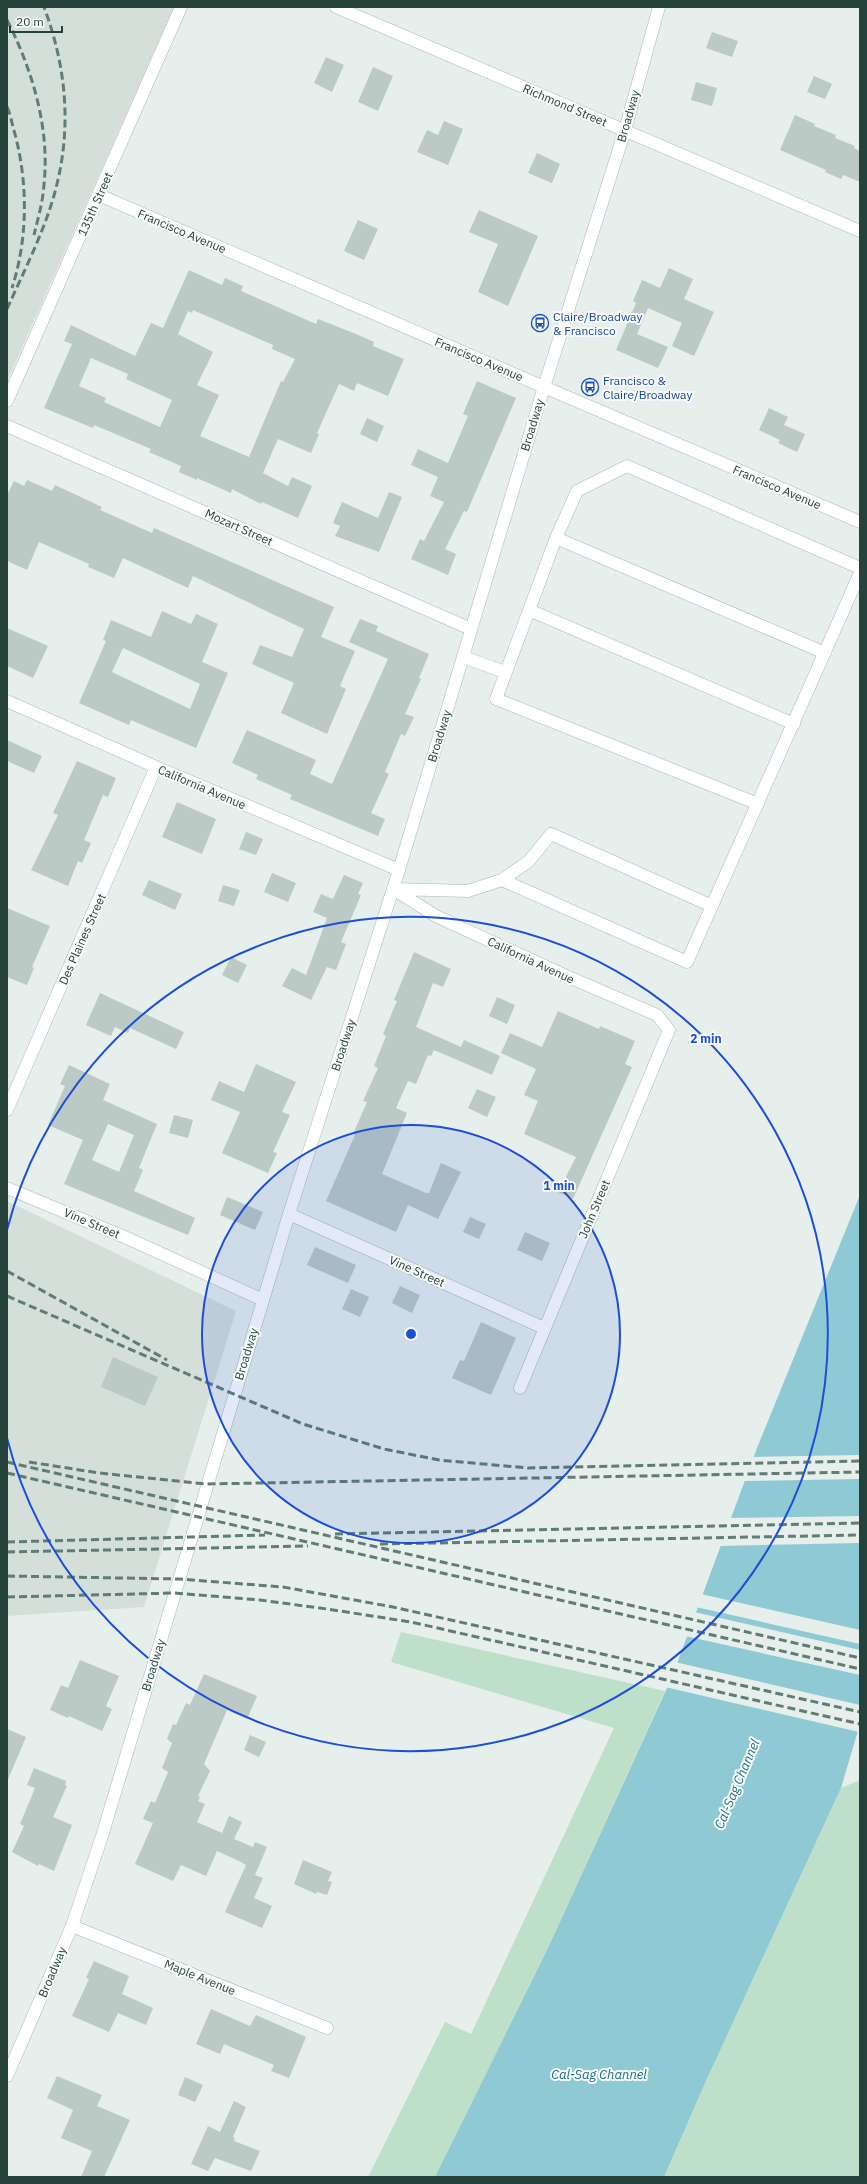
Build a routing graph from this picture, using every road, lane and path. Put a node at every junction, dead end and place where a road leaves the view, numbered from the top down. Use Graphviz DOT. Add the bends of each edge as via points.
graph roads {
  1 [pos="181,7"];
  2 [pos="336,7"];
  3 [pos="659,7"];
  4 [pos="625,130"];
  5 [pos="99,195"];
  6 [pos="860,231"];
  7 [pos="544,387"];
  8 [pos="7,401"];
  9 [pos="7,426"];
  10 [pos="860,522"];
  11 [pos="556,538"];
  12 [pos="860,568"];
  13 [pos="860,573"];
  14 [pos="529,610"];
  15 [pos="471,629"];
  16 [pos="825,653"];
  17 [pos="463,657"];
  18 [pos="505,672"];
  19 [pos="7,701"];
  20 [pos="794,724"];
  21 [pos="156,768"];
  22 [pos="758,804"];
  23 [pos="399,870"];
  24 [pos="502,880"];
  25 [pos="393,889"];
  26 [pos="712,906"];
  27 [pos="668,1030"];
  28 [pos="7,1110"];
  29 [pos="7,1188"];
  30 [pos="289,1214"];
  31 [pos="263,1300"];
  32 [pos="544,1328"];
  33 [pos="520,1388"];
  34 [pos="72,1926"];
  35 [pos="327,2028"];
  36 [pos="7,2076"];
  1 -- 5 [label="street, 135th Street"];
  2 -- 4 [label="street, Richmond Street"];
  3 -- 4 [label="street, Broadway"];
  4 -- 6 [label="street, Richmond Street"];
  4 -- 7 [label="street, Broadway"];
  5 -- 7 [label="street, Francisco Avenue"];
  5 -- 8 [label="street, 135th Street"];
  7 -- 10 [label="street, Francisco Avenue"];
  7 -- 15 [label="street, Broadway"];
  9 -- 15 [label="street, Mozart Street"];
  11 -- 12 [label="street" via="577,492 628,466"];
  11 -- 14 [label="street"];
  11 -- 16 [label="street"];
  13 -- 16 [label="street"];
  14 -- 18 [label="street"];
  14 -- 20 [label="street"];
  15 -- 17 [label="street, Broadway"];
  16 -- 20 [label="street"];
  17 -- 18 [label="street"];
  17 -- 23 [label="street, Broadway"];
  18 -- 22 [label="street" via="496,699"];
  19 -- 21 [label="street, California Avenue"];
  20 -- 22 [label="street"];
  21 -- 23 [label="street, California Avenue"];
  21 -- 28 [label="street, Des Plaines Street"];
  22 -- 26 [label="street"];
  23 -- 25 [label="street, Broadway"];
  24 -- 25 [label="street" via="468,891"];
  24 -- 26 [label="street" via="529,861 551,834"];
  24 -- 26 [label="street" via="687,962"];
  25 -- 27 [label="street, California Avenue" via="436,916 657,1015"];
  25 -- 30 [label="street, Broadway"];
  27 -- 32 [label="street, John Street"];
  29 -- 31 [label="street, Vine Street" via="127,1238"];
  30 -- 31 [label="street, Broadway"];
  30 -- 32 [label="street, Vine Street"];
  31 -- 34 [label="street, Broadway" via="102,1836"];
  32 -- 33 [label="street, John Street"];
  34 -- 35 [label="street, Maple Avenue"];
  34 -- 36 [label="street, Broadway"];
}
